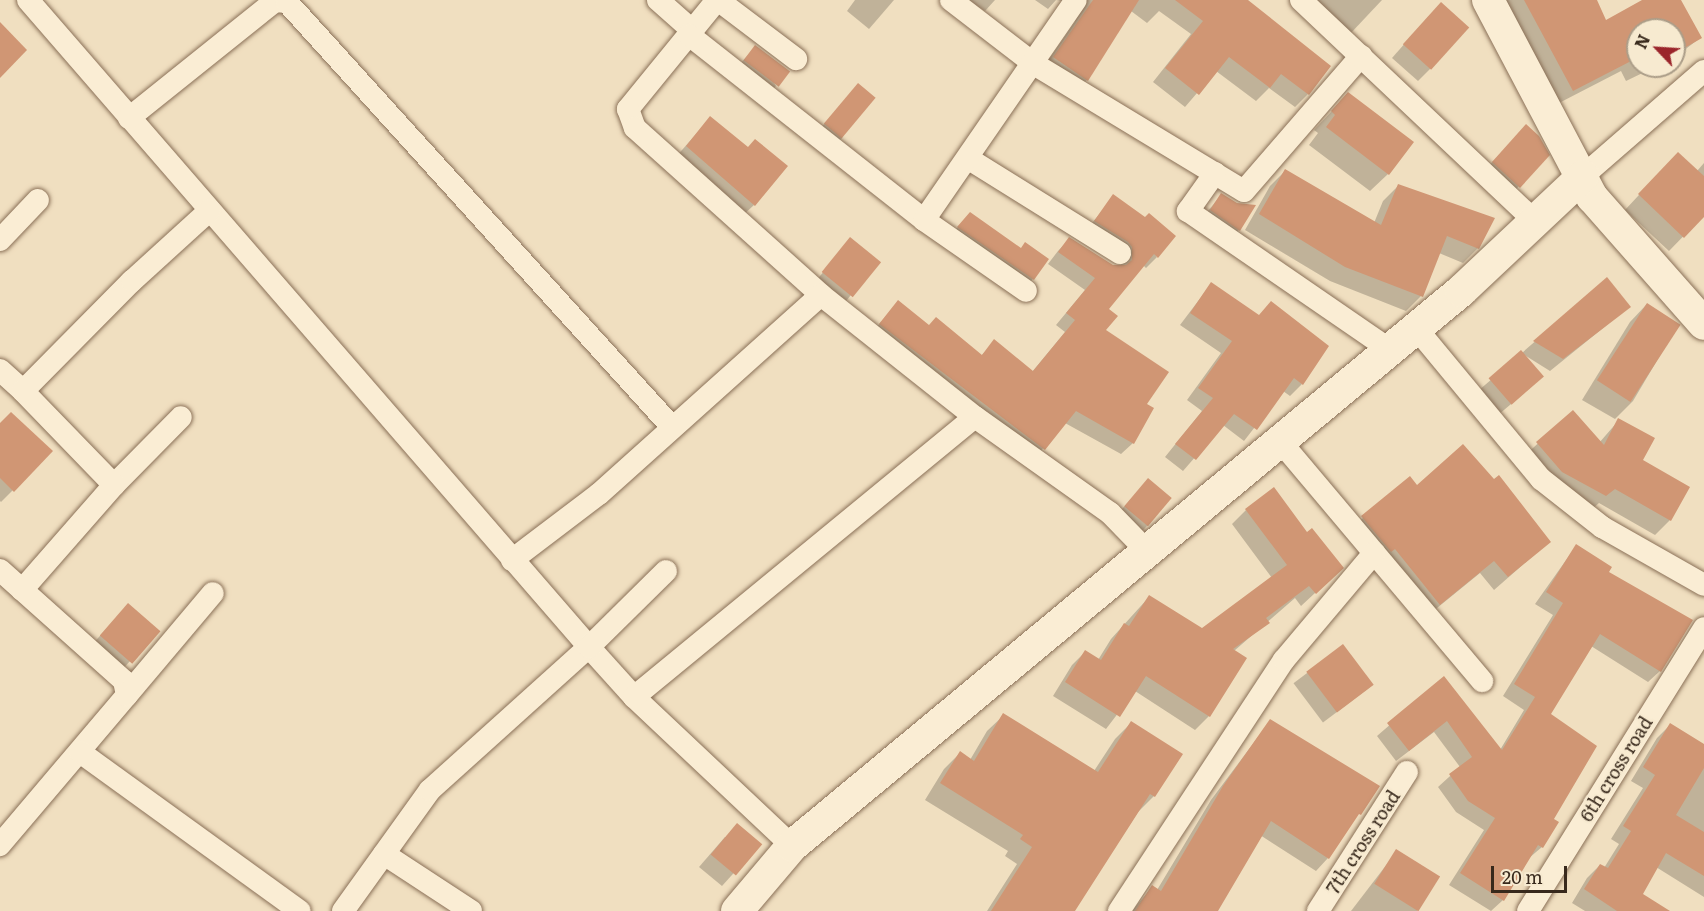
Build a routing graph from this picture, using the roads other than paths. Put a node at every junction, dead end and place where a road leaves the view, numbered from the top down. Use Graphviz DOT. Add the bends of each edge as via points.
graph roads {
  1 [pos="28,0"];
  2 [pos="657,0"];
  3 [pos="718,0"];
  4 [pos="951,0"];
  5 [pos="1076,0"];
  6 [pos="1301,0"];
  7 [pos="1488,0"];
  8 [pos="691,33"];
  9 [pos="1361,56"];
  10 [pos="796,59"];
  11 [pos="1034,64"];
  12 [pos="1704,71"];
  13 [pos="129,118"];
  14 [pos="969,159"];
  15 [pos="1215,173"];
  16 [pos="1583,176"];
  17 [pos="38,200"];
  18 [pos="210,210"];
  19 [pos="924,220"];
  20 [pos="1536,222"];
  21 [pos="0,240"];
  22 [pos="1120,253"];
  23 [pos="1026,291"];
  24 [pos="821,295"];
  25 [pos="1704,324"];
  26 [pos="1416,328"];
  27 [pos="1390,350"];
  28 [pos="0,370"];
  29 [pos="23,391"];
  30 [pos="181,417"];
  31 [pos="975,417"];
  32 [pos="672,427"];
  33 [pos="1280,441"];
  34 [pos="114,485"];
  35 [pos="1147,551"];
  36 [pos="1374,553"];
  37 [pos="512,560"];
  38 [pos="0,570"];
  39 [pos="666,571"];
  40 [pos="1704,585"];
  41 [pos="22,590"];
  42 [pos="213,593"];
  43 [pos="1704,628"];
  44 [pos="589,647"];
  45 [pos="1482,681"];
  46 [pos="126,695"];
  47 [pos="634,697"];
  48 [pos="80,752"];
  49 [pos="1407,772"];
  50 [pos="0,845"];
  51 [pos="792,846"];
  52 [pos="384,854"];
  53 [pos="350,908"];
  54 [pos="740,910"];
  55 [pos="300,911"];
  56 [pos="471,911"];
  57 [pos="1119,911"];
  58 [pos="1318,911"];
  59 [pos="1528,911"];
  1 -- 13 [label="street"];
  2 -- 8 [label="street"];
  3 -- 8 [label="street"];
  3 -- 10 [label="street"];
  4 -- 11 [label="street"];
  5 -- 11 [label="street"];
  6 -- 9 [label="street"];
  7 -- 16 [label="street"];
  8 -- 19 [label="street"];
  8 -- 24 [label="street" via="628,109 635,128"];
  9 -- 15 [label="street" via="1244,191"];
  9 -- 20 [label="street"];
  11 -- 14 [label="street"];
  11 -- 15 [label="street"];
  12 -- 16 [label="street"];
  13 -- 18 [label="street"];
  13 -- 32 [label="street" via="274,1 287,2"];
  14 -- 19 [label="street"];
  14 -- 22 [label="street"];
  15 -- 27 [label="street" via="1188,211"];
  16 -- 20 [label="street"];
  16 -- 25 [label="street" via="1592,197"];
  17 -- 21 [label="street"];
  18 -- 29 [label="street" via="132,280"];
  18 -- 37 [label="street"];
  19 -- 23 [label="street"];
  20 -- 26 [label="street"];
  24 -- 31 [label="street"];
  24 -- 32 [label="street"];
  26 -- 27 [label="street"];
  26 -- 40 [label="street" via="1541,479 1602,527"];
  27 -- 33 [label="street"];
  28 -- 29 [label="street"];
  29 -- 34 [label="street"];
  30 -- 34 [label="street"];
  31 -- 35 [label="street" via="1110,513"];
  31 -- 47 [label="street"];
  32 -- 37 [label="street" via="598,494"];
  33 -- 35 [label="street"];
  33 -- 36 [label="street"];
  34 -- 41 [label="street"];
  35 -- 51 [label="street"];
  36 -- 45 [label="street"];
  36 -- 57 [label="street" via="1284,660"];
  37 -- 44 [label="street"];
  38 -- 41 [label="street"];
  39 -- 44 [label="street"];
  41 -- 46 [label="street" via="124,681"];
  42 -- 46 [label="street"];
  43 -- 59 [label="street, 6th cross road"];
  44 -- 47 [label="street"];
  44 -- 52 [label="street" via="430,790"];
  46 -- 48 [label="street"];
  47 -- 51 [label="street"];
  48 -- 50 [label="street"];
  48 -- 55 [label="street"];
  49 -- 58 [label="street, 7th cross road"];
  51 -- 54 [label="street"];
  52 -- 53 [label="street"];
  52 -- 56 [label="street"];
}
